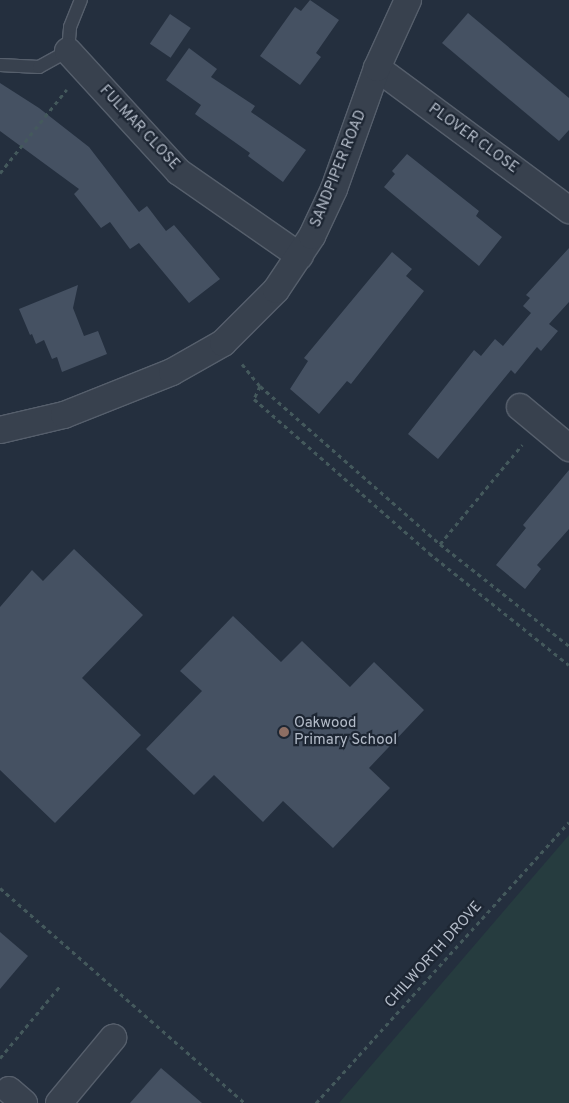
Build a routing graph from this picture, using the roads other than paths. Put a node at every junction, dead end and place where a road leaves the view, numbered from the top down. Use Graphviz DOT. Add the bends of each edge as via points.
graph roads {
  1 [pos="80,0"];
  2 [pos="408,0"];
  3 [pos="76,60"];
  4 [pos="0,65"];
  5 [pos="377,68"];
  6 [pos="569,210"];
  7 [pos="300,256"];
  8 [pos="520,406"];
  9 [pos="0,430"];
  10 [pos="569,448"];
  11 [pos="113,1038"];
  12 [pos="59,1103"];
  1 -- 3 [label="lane" via="70,27"];
  2 -- 5 [label="street, SANDPIPER ROAD"];
  3 -- 4 [label="lane" via="39,66"];
  3 -- 7 [label="street, FULMAR CLOSE" via="179,172"];
  5 -- 6 [label="street, PLOVER CLOSE"];
  5 -- 7 [label="street, SANDPIPER ROAD" via="334,189"];
  7 -- 9 [label="street, SANDPIPER ROAD" via="276,290 223,343 124,394 64,415"];
  8 -- 10 [label="street"];
  11 -- 12 [label="street"];
}
